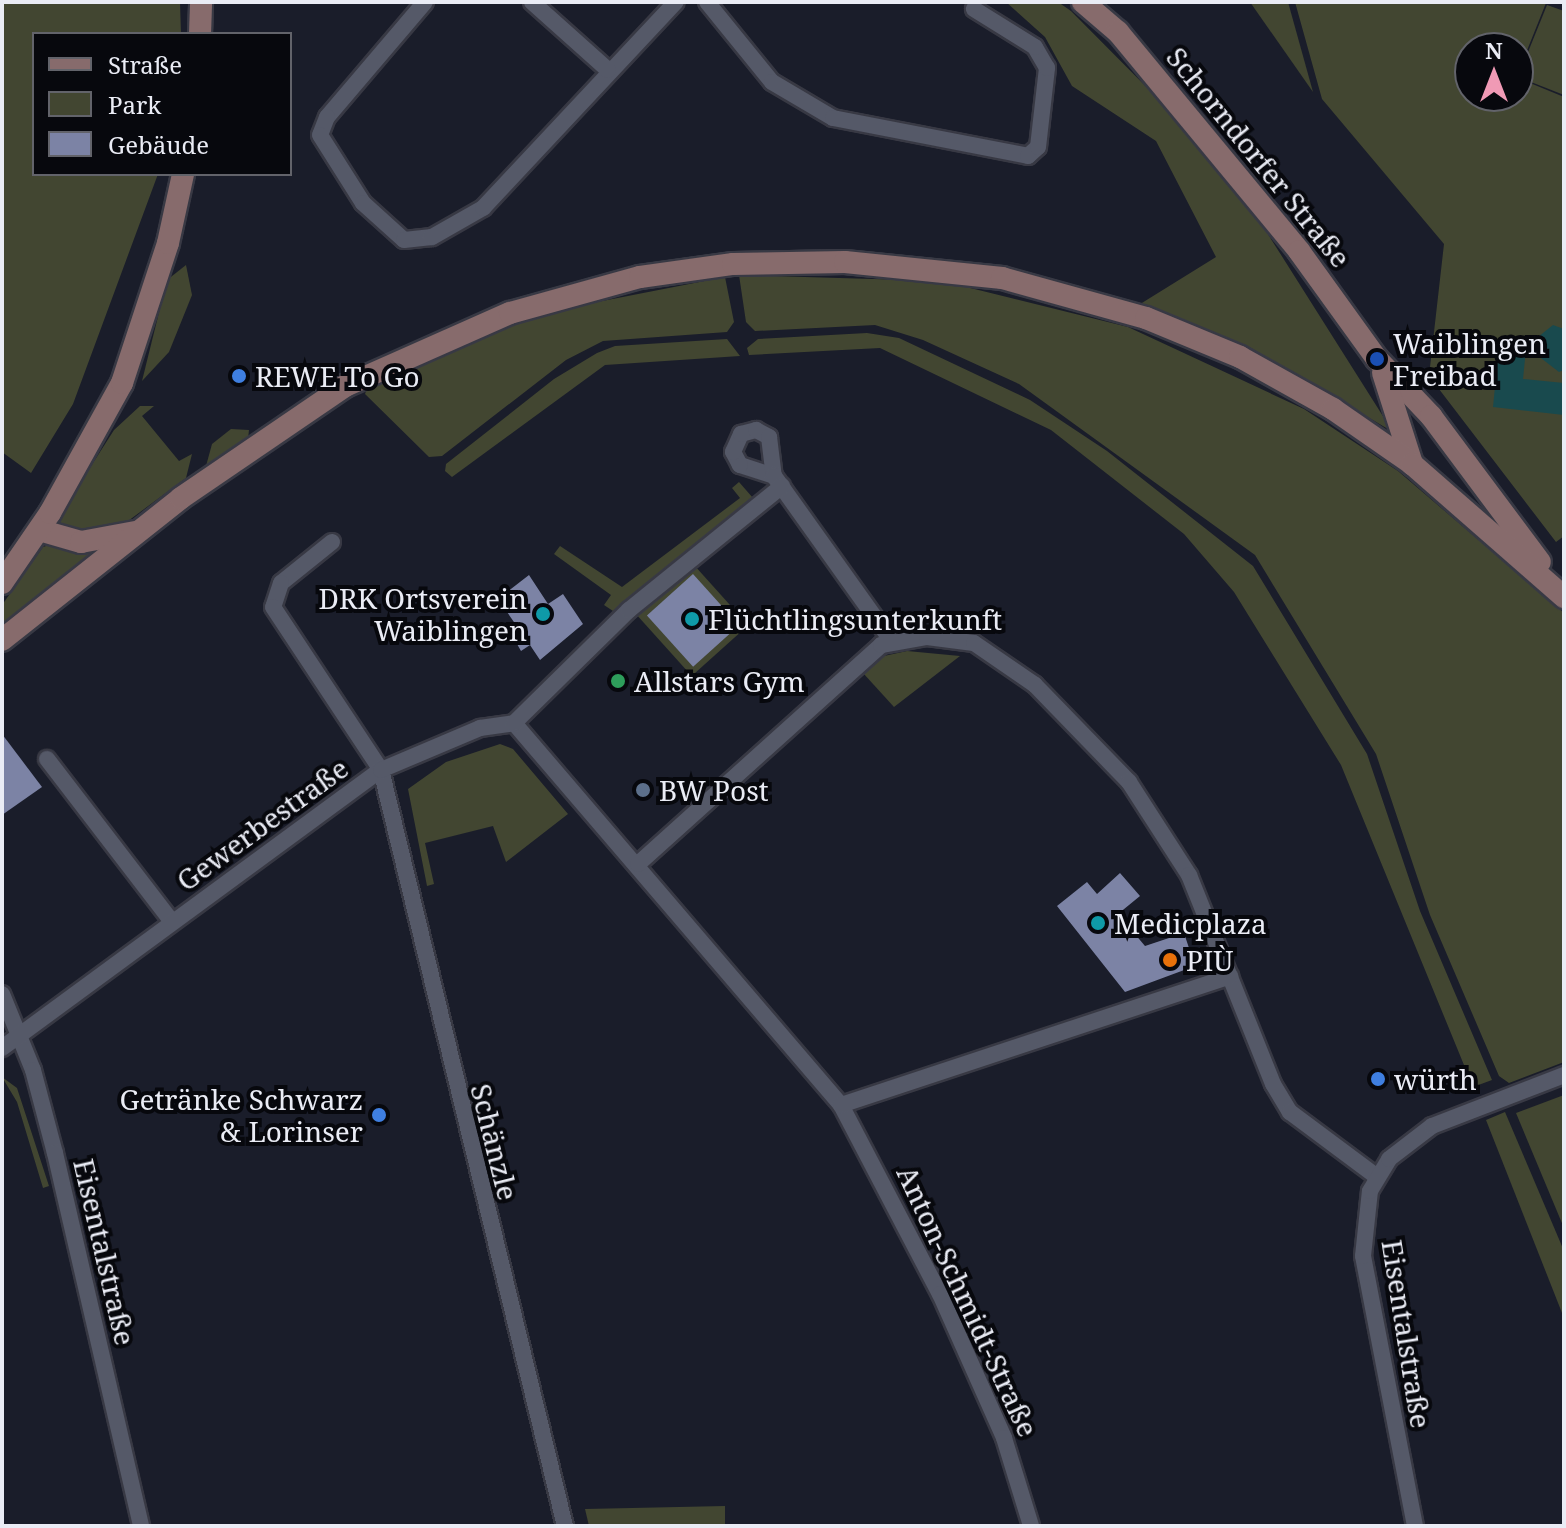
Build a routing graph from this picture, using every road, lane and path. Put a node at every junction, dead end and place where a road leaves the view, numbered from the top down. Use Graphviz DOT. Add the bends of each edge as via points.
graph roads {
  1 [pos="201,2"];
  2 [pos="425,2"];
  3 [pos="532,2"];
  4 [pos="676,2"];
  5 [pos="707,2"];
  6 [pos="1083,2"];
  7 [pos="974,9"];
  8 [pos="200,32"];
  9 [pos="608,70"];
  10 [pos="183,176"];
  11 [pos="1377,359"];
  12 [pos="1412,464"];
  13 [pos="39,530"];
  14 [pos="136,532"];
  15 [pos="332,542"];
  16 [pos="2,583"];
  17 [pos="1564,596"];
  18 [pos="2,640"];
  19 [pos="891,640"];
  20 [pos="514,723"];
  21 [pos="47,759"];
  22 [pos="381,770"];
  23 [pos="638,864"];
  24 [pos="172,922"];
  25 [pos="1230,976"];
  26 [pos="2,994"];
  27 [pos="19,1035"];
  28 [pos="2,1048"];
  29 [pos="1564,1075"];
  30 [pos="841,1105"];
  31 [pos="1376,1176"];
  32 [pos="141,1526"];
  33 [pos="565,1526"];
  34 [pos="1031,1526"];
  35 [pos="1415,1526"];
  1 -- 8 [label="main road"];
  2 -- 9 [label="street" via="327,117 320,135 363,203 404,240 432,237 475,215"];
  3 -- 9 [label="street"];
  4 -- 9 [label="street"];
  5 -- 7 [label="street" via="772,82 833,118 1028,156 1038,147 1047,68 1035,47"];
  6 -- 11 [label="main road, Schorndorfer Straße" via="1118,32 1289,238"];
  10 -- 13 [label="main road" via="168,243 122,383"];
  11 -- 12 [label="main road, Schorndorfer Straße"];
  11 -- 17 [label="main road, Schorndorfer Straße" via="1441,428"];
  12 -- 14 [label="main road" via="1333,409 1240,357 1058,291 1002,278 845,262 733,264 601,286 459,332 345,386"];
  12 -- 17 [label="main road, Schorndorfer Straße"];
  13 -- 14 [label="main road" via="81,542"];
  13 -- 16 [label="main road"];
  14 -- 18 [label="main road"];
  15 -- 22 [label="street, Gewerbestraße" via="281,583 273,607"];
  19 -- 20 [label="street" via="778,481 625,613"];
  19 -- 23 [label="street"];
  19 -- 25 [label="street" via="974,643 1014,668 1062,711 1129,782 1176,852"];
  20 -- 22 [label="street" via="480,728"];
  20 -- 23 [label="street, Anton-Schmidt-Straße"];
  21 -- 24 [label="street"];
  22 -- 24 [label="street, Gewerbestraße"];
  22 -- 33 [label="street, Schänzle"];
  23 -- 30 [label="street, Anton-Schmidt-Straße"];
  24 -- 27 [label="street, Gewerbestraße"];
  25 -- 30 [label="street"];
  25 -- 31 [label="street" via="1290,1112"];
  26 -- 27 [label="street, Eisentalstraße"];
  27 -- 28 [label="street, Gewerbestraße"];
  27 -- 32 [label="street, Eisentalstraße" via="59,1168"];
  29 -- 31 [label="street" via="1432,1126"];
  30 -- 34 [label="street, Anton-Schmidt-Straße" via="940,1294 1004,1438"];
  31 -- 35 [label="street, Eisentalstraße" via="1366,1205 1363,1256"];
}
